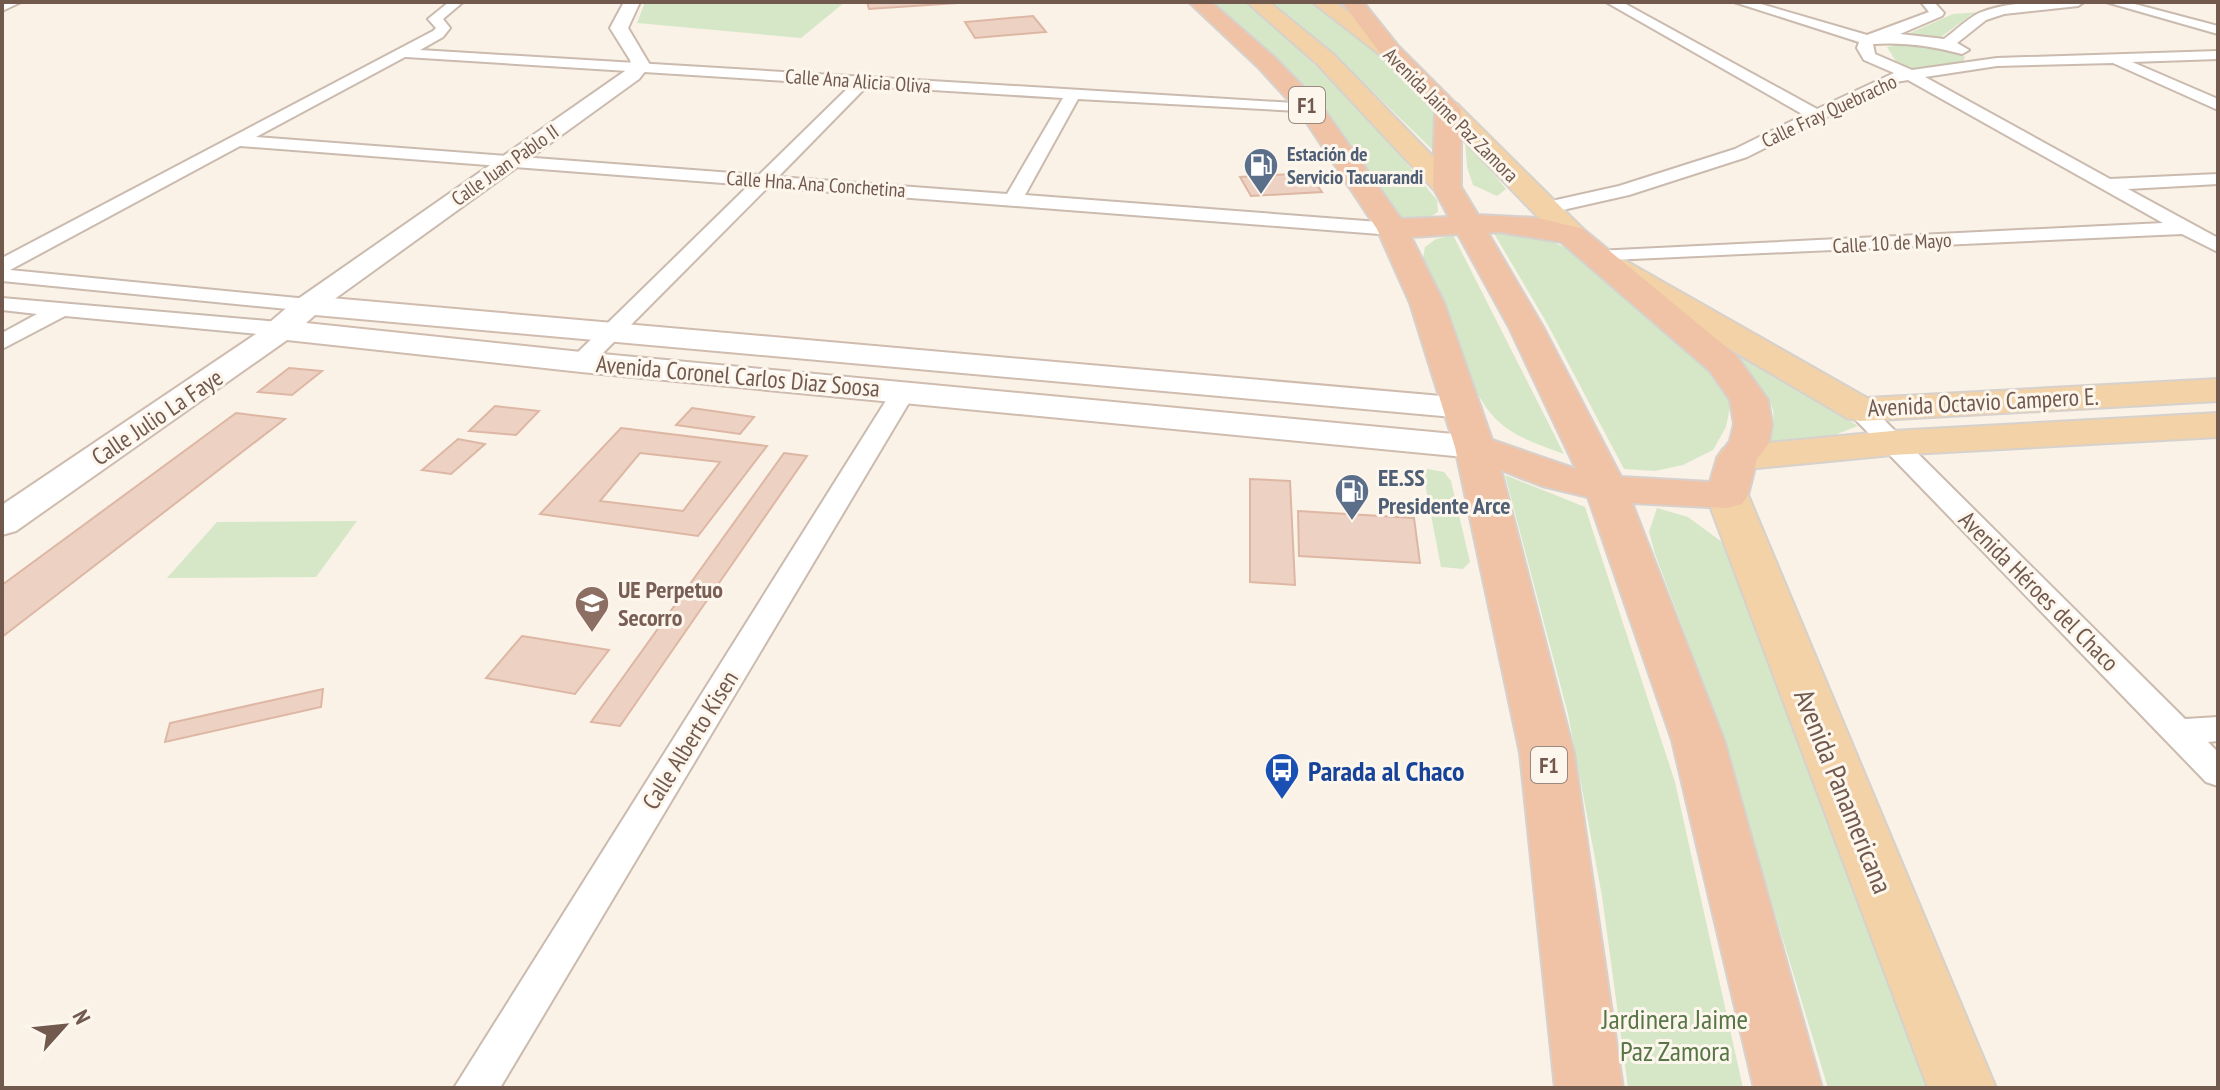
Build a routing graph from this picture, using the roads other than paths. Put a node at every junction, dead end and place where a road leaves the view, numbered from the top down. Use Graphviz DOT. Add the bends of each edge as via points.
graph roads {
  1 [pos="15,2"];
  2 [pos="457,2"];
  3 [pos="632,2"];
  4 [pos="1199,2"];
  5 [pos="1257,2"];
  6 [pos="1322,2"];
  7 [pos="1352,2"];
  8 [pos="1612,2"];
  9 [pos="1740,2"];
  10 [pos="2078,2"];
  11 [pos="2112,2"];
  12 [pos="2,7"];
  13 [pos="1945,9"];
  14 [pos="2002,10"];
  15 [pos="2218,30"];
  16 [pos="1867,40"];
  17 [pos="1947,44"];
  18 [pos="1391,52"];
  19 [pos="406,53"];
  20 [pos="2218,55"];
  21 [pos="2112,58"];
  22 [pos="1997,62"];
  23 [pos="641,65"];
  24 [pos="1908,74"];
  25 [pos="863,82"];
  26 [pos="1073,95"];
  27 [pos="2218,105"];
  28 [pos="1311,109"];
  29 [pos="1448,109"];
  30 [pos="1815,115"];
  31 [pos="239,141"];
  32 [pos="513,160"];
  33 [pos="2218,179"];
  34 [pos="764,181"];
  35 [pos="2111,184"];
  36 [pos="1447,187"];
  37 [pos="1014,198"];
  38 [pos="1545,208"];
  39 [pos="1468,223"];
  40 [pos="2187,228"];
  41 [pos="1392,229"];
  42 [pos="1584,246"];
  43 [pos="2218,246"];
  44 [pos="2,266"];
  45 [pos="2,275"];
  46 [pos="2,304"];
  47 [pos="308,305"];
  48 [pos="60,310"];
  49 [pos="279,329"];
  50 [pos="611,332"];
  51 [pos="2,342"];
  52 [pos="581,362"];
  53 [pos="2218,390"];
  54 [pos="904,391"];
  55 [pos="1860,410"];
  56 [pos="2218,425"];
  57 [pos="1469,428"];
  58 [pos="1892,443"];
  59 [pos="1732,476"];
  60 [pos="1606,489"];
  61 [pos="2,523"];
  62 [pos="2218,729"];
  63 [pos="2177,731"];
  64 [pos="2218,773"];
  65 [pos="476,1088"];
  66 [pos="1589,1088"];
  67 [pos="1788,1088"];
  68 [pos="1962,1088"];
  1 -- 12 [label="street"];
  2 -- 19 [label="street" via="437,15 443,28 438,34"];
  3 -- 23 [label="street" via="619,28"];
  4 -- 28 [label="highway, F1"];
  5 -- 36 [label="main road" via="1325,59"];
  6 -- 18 [label="main road, Avenida Jaime Paz Zamora"];
  7 -- 18 [label="highway"];
  8 -- 30 [label="street"];
  9 -- 16 [label="street"];
  10 -- 14 [label="street"];
  11 -- 15 [label="street"];
  13 -- 14 [label="street"];
  13 -- 16 [label="street"];
  14 -- 17 [label="street" via="1981,17"];
  16 -- 17 [label="street"];
  16 -- 24 [label="street" via="1869,57"];
  17 -- 22 [label="street"];
  18 -- 29 [label="highway, Avenida Jaime Paz Zamora"];
  19 -- 23 [label="street, Calle Ana Alicia Oliva"];
  19 -- 31 [label="street"];
  20 -- 21 [label="street, Calle Fray Quebracho"];
  21 -- 22 [label="street, Calle Fray Quebracho"];
  21 -- 27 [label="street"];
  22 -- 24 [label="street, Calle Fray Quebracho"];
  23 -- 25 [label="street, Calle Ana Alicia Oliva"];
  23 -- 32 [label="street, Calle Juan Pablo II"];
  24 -- 30 [label="street, Calle Fray Quebracho"];
  24 -- 35 [label="street"];
  25 -- 26 [label="street, Calle Ana Alicia Oliva"];
  25 -- 34 [label="street"];
  26 -- 28 [label="street, Calle Ana Alicia Oliva"];
  26 -- 37 [label="street"];
  28 -- 41 [label="highway, F1"];
  29 -- 36 [label="highway"];
  29 -- 38 [label="main road, Avenida Jaime Paz Zamora"];
  30 -- 38 [label="street, Calle Fray Quebracho" via="1741,153 1623,191"];
  31 -- 32 [label="street, Calle Hna. Ana Conchetina"];
  31 -- 44 [label="street"];
  32 -- 34 [label="street, Calle Hna. Ana Conchetina"];
  32 -- 47 [label="street, Calle Juan Pablo II"];
  33 -- 35 [label="street"];
  34 -- 37 [label="street, Calle Hna. Ana Conchetina"];
  34 -- 50 [label="street"];
  35 -- 40 [label="street"];
  36 -- 39 [label="highway"];
  37 -- 41 [label="street, Calle Hna. Ana Conchetina"];
  38 -- 42 [label="main road, Avenida Jaime Paz Zamora"];
  39 -- 41 [label="highway, Avenida Jaime Paz Zamora"];
  39 -- 42 [label="highway, Avenida Jaime Paz Zamora" via="1538,227"];
  39 -- 60 [label="highway"];
  40 -- 42 [label="street, Calle 10 de Mayo"];
  40 -- 43 [label="street"];
  41 -- 57 [label="highway, F1" via="1427,303"];
  42 -- 55 [label="main road, Avenida Octavio Campero E."];
  42 -- 59 [label="highway, Avenida Jaime Paz Zamora" via="1723,363 1749,400 1749,443"];
  45 -- 47 [label="street, Avenida Coronel Carlos Diaz Soosa"];
  46 -- 48 [label="street, Avenida Coronel Carlos Diaz Soosa"];
  47 -- 49 [label="main road, Calle Julio La Faye"];
  47 -- 50 [label="main road, Avenida Coronel Carlos Diaz Soosa"];
  48 -- 49 [label="street, Avenida Coronel Carlos Diaz Soosa"];
  48 -- 51 [label="street"];
  49 -- 52 [label="main road, Avenida Coronel Carlos Diaz Soosa"];
  49 -- 61 [label="main road, Calle Julio La Faye"];
  50 -- 52 [label="street"];
  50 -- 57 [label="main road, Avenida Coronel Carlos Diaz Soosa"];
  52 -- 54 [label="main road, Avenida Coronel Carlos Diaz Soosa"];
  53 -- 55 [label="main road, Avenida Octavio Campero E."];
  54 -- 57 [label="main road, Avenida Coronel Carlos Diaz Soosa"];
  54 -- 65 [label="street, Calle Alberto Kisen"];
  55 -- 58 [label="street, Avenida Héroes del Chaco"];
  56 -- 58 [label="main road, Avenida Octavio Campero E."];
  57 -- 60 [label="highway" via="1557,477"];
  57 -- 66 [label="highway, F1" via="1547,753"];
  58 -- 59 [label="main road, Avenida Octavio Campero E."];
  58 -- 63 [label="street, Avenida Héroes del Chaco"];
  59 -- 60 [label="highway"];
  59 -- 68 [label="main road, Avenida Panamericana"];
  60 -- 67 [label="highway" via="1698,740"];
  62 -- 63 [label="street"];
  63 -- 64 [label="street, Avenida Héroes del Chaco"];
}
